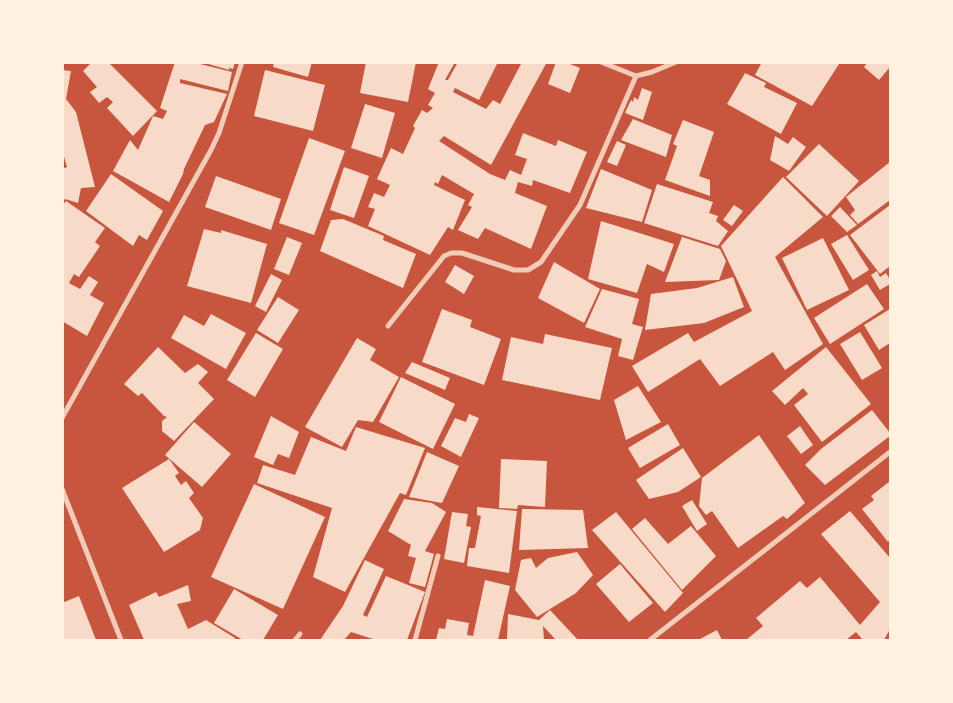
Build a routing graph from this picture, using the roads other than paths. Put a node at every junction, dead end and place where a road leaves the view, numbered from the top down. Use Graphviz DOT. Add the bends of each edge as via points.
graph roads {
  1 [pos="242,62"];
  2 [pos="601,62"];
  3 [pos="676,62"];
  4 [pos="636,76"];
  5 [pos="388,326"];
  6 [pos="62,418"];
  7 [pos="890,452"];
  8 [pos="62,489"];
  9 [pos="438,556"];
  10 [pos="300,634"];
  11 [pos="121,640"];
  12 [pos="295,640"];
  13 [pos="415,640"];
  14 [pos="650,640"];
  1 -- 6 [label="street" via="211,150"];
  2 -- 4 [label="street"];
  3 -- 4 [label="street"];
  4 -- 5 [label="street" via="580,205 541,262 528,270 514,270 462,253 451,253 444,256"];
  7 -- 14 [label="street"];
  8 -- 11 [label="street"];
  9 -- 13 [label="street"];
  10 -- 12 [label="street"];
}
